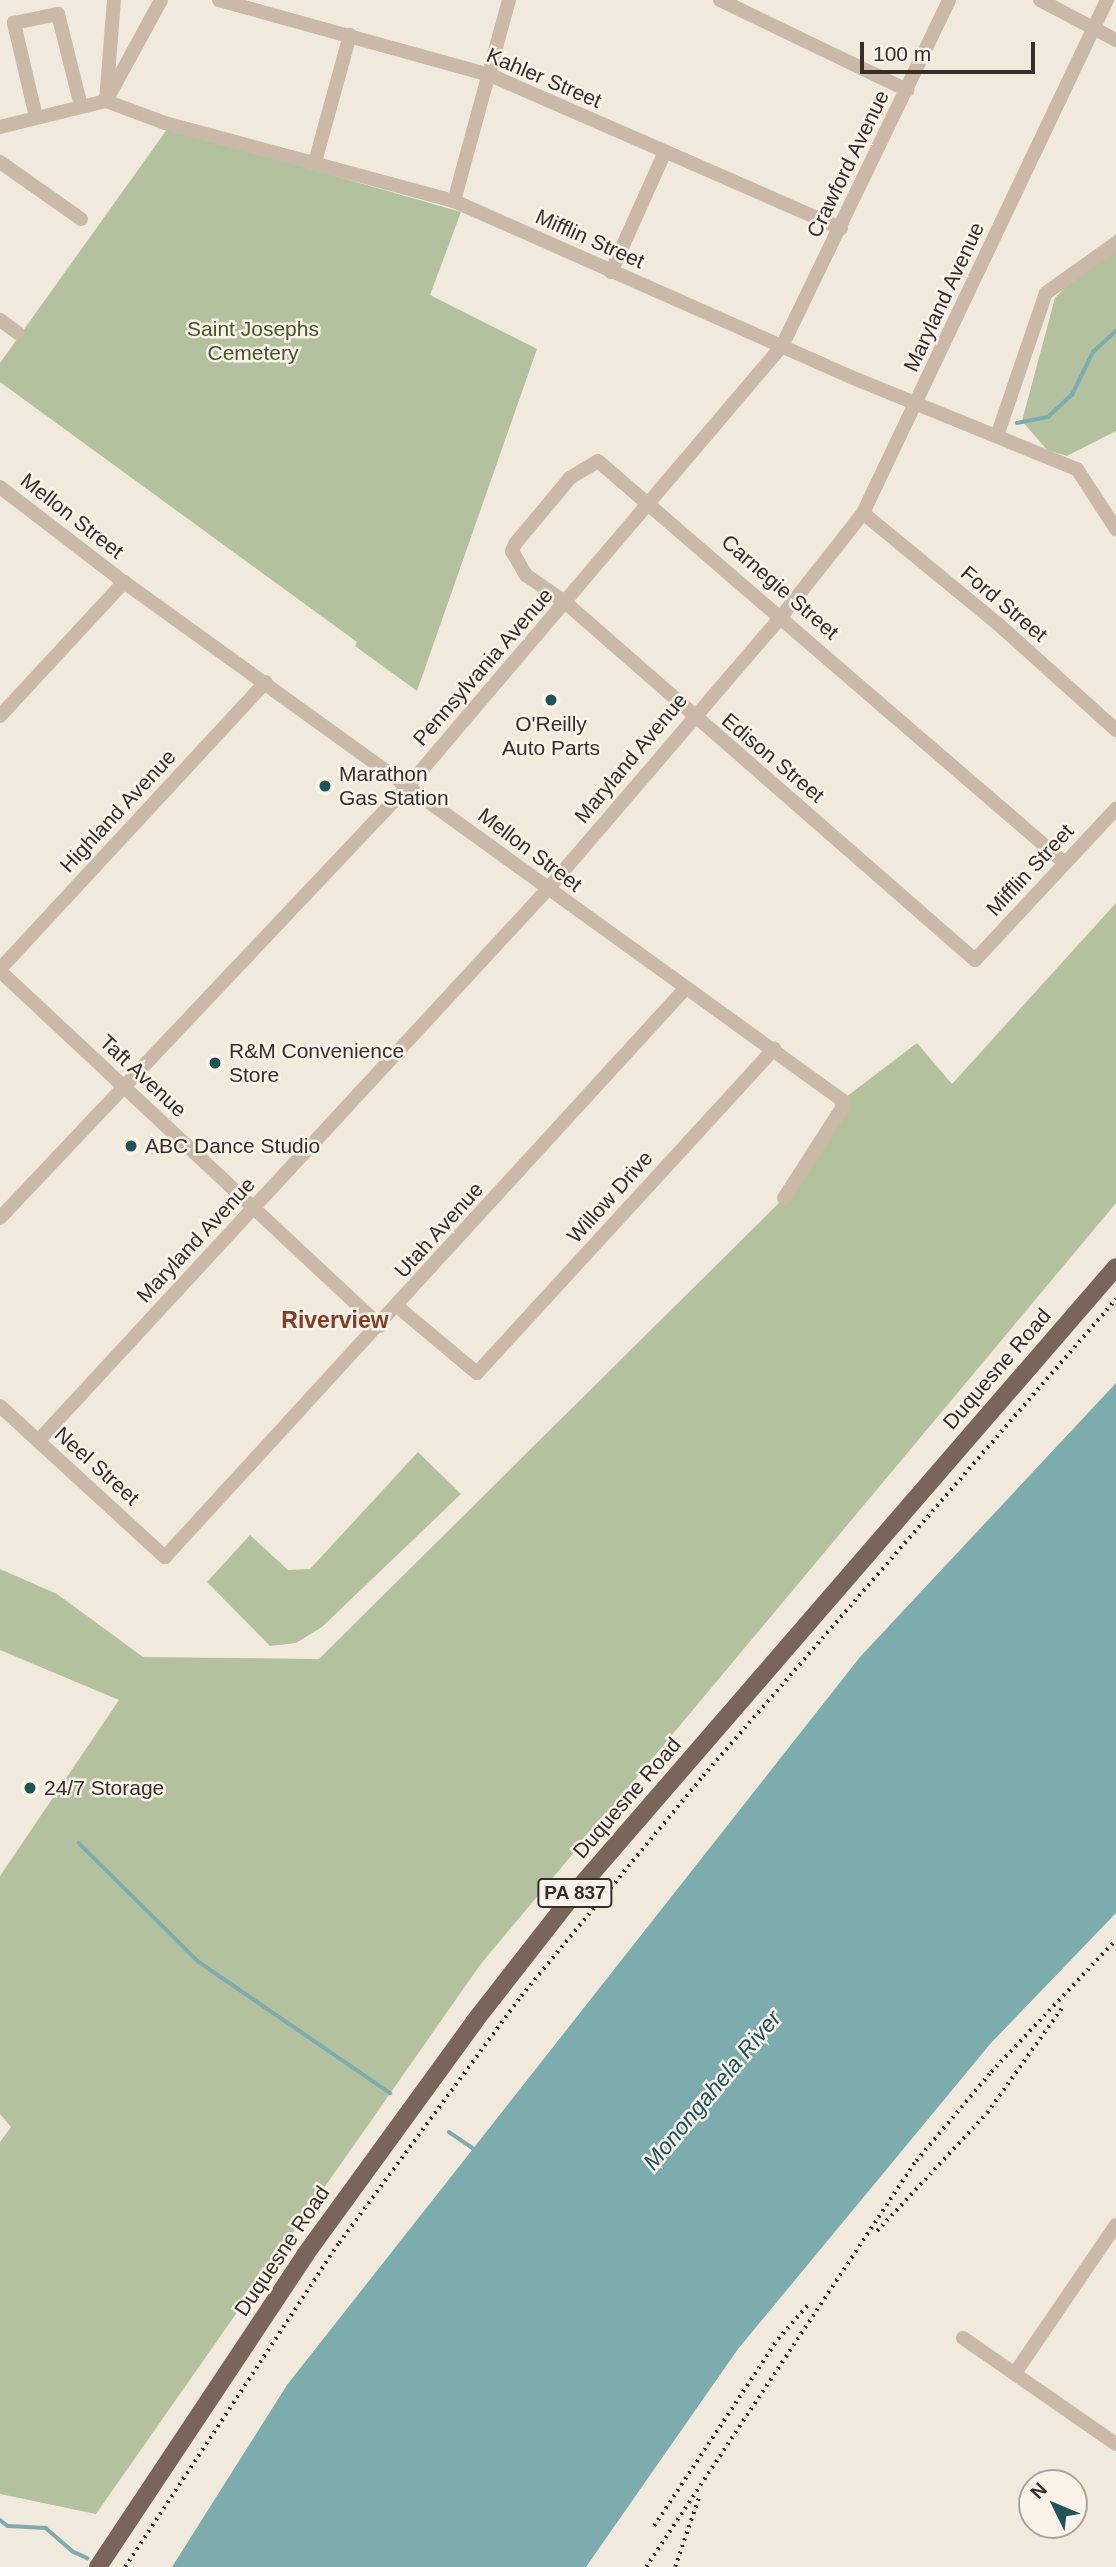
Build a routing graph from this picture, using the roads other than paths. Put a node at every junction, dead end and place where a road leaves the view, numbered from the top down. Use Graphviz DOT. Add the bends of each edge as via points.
graph roads {
  1 [pos="114,0"];
  2 [pos="161,0"];
  3 [pos="219,0"];
  4 [pos="509,0"];
  5 [pos="720,0"];
  6 [pos="949,0"];
  7 [pos="1040,0"];
  8 [pos="1107,0"];
  9 [pos="1093,27"];
  10 [pos="350,36"];
  11 [pos="1116,40"];
  12 [pos="490,75"];
  13 [pos="907,90"];
  14 [pos="106,101"];
  15 [pos="81,106"];
  16 [pos="36,117"];
  17 [pos="0,127"];
  18 [pos="664,152"];
  19 [pos="0,162"];
  20 [pos="315,162"];
  21 [pos="454,201"];
  22 [pos="81,219"];
  23 [pos="841,228"];
  24 [pos="1116,243"];
  25 [pos="611,272"];
  26 [pos="0,320"];
  27 [pos="18,333"];
  28 [pos="782,346"];
  29 [pos="918,404"];
  30 [pos="998,433"];
  31 [pos="0,487"];
  32 [pos="651,503"];
  33 [pos="863,513"];
  34 [pos="1116,529"];
  35 [pos="124,582"];
  36 [pos="544,588"];
  37 [pos="566,603"];
  38 [pos="781,617"];
  39 [pos="266,682"];
  40 [pos="0,716"];
  41 [pos="691,717"];
  42 [pos="1116,730"];
  43 [pos="409,785"];
  44 [pos="1116,809"];
  45 [pos="1065,863"];
  46 [pos="547,890"];
  47 [pos="975,960"];
  48 [pos="0,970"];
  49 [pos="685,989"];
  50 [pos="774,1049"];
  51 [pos="124,1088"];
  52 [pos="784,1198"];
  53 [pos="255,1208"];
  54 [pos="0,1218"];
  55 [pos="1116,1267"];
  56 [pos="398,1307"];
  57 [pos="380,1326"];
  58 [pos="0,1406"];
  59 [pos="38,1441"];
  60 [pos="165,1557"];
  61 [pos="1116,2225"];
  62 [pos="963,2338"];
  63 [pos="1014,2373"];
  64 [pos="1116,2444"];
  65 [pos="98,2567"];
  1 -- 14 [label="street"];
  2 -- 14 [label="street"];
  3 -- 10 [label="street, Kahler Street"];
  4 -- 12 [label="street"];
  5 -- 13 [label="street"];
  6 -- 13 [label="street, Crawford Avenue"];
  7 -- 9 [label="street"];
  8 -- 9 [label="street, Maryland Avenue"];
  9 -- 11 [label="street"];
  9 -- 29 [label="street, Maryland Avenue"];
  10 -- 12 [label="street, Kahler Street"];
  10 -- 20 [label="street"];
  12 -- 18 [label="street, Kahler Street"];
  12 -- 21 [label="street"];
  13 -- 23 [label="street, Crawford Avenue"];
  14 -- 15 [label="street"];
  14 -- 20 [label="street, Mifflin Street" via="166,123"];
  15 -- 16 [label="street"];
  15 -- 16 [label="street" via="58,14 14,23"];
  16 -- 17 [label="street"];
  18 -- 23 [label="street, Kahler Street"];
  18 -- 25 [label="street"];
  19 -- 22 [label="street"];
  20 -- 21 [label="street, Mifflin Street"];
  21 -- 25 [label="street, Mifflin Street"];
  23 -- 28 [label="street, Crawford Avenue"];
  24 -- 30 [label="street" via="1046,293"];
  25 -- 28 [label="street, Mifflin Street"];
  26 -- 27 [label="street"];
  28 -- 29 [label="street, Mifflin Street"];
  28 -- 32 [label="street, Pennsylvania Avenue"];
  29 -- 30 [label="street, Mifflin Street"];
  29 -- 33 [label="street, Maryland Avenue"];
  30 -- 34 [label="street, Mifflin Street" via="1077,469"];
  31 -- 35 [label="street, Mellon Street"];
  32 -- 36 [label="street, Carnegie Street" via="598,461 586,465 512,551 526,575"];
  32 -- 37 [label="street, Pennsylvania Avenue"];
  32 -- 38 [label="street, Carnegie Street"];
  33 -- 38 [label="street, Maryland Avenue"];
  33 -- 42 [label="street, Ford Street" via="998,624"];
  35 -- 39 [label="street, Mellon Street"];
  35 -- 40 [label="street"];
  36 -- 37 [label="street, Edison Street"];
  37 -- 41 [label="street, Edison Street"];
  37 -- 43 [label="street, Pennsylvania Avenue"];
  38 -- 41 [label="street, Maryland Avenue"];
  38 -- 45 [label="street, Carnegie Street"];
  39 -- 43 [label="street, Mellon Street"];
  39 -- 48 [label="street, Highland Avenue"];
  41 -- 46 [label="street, Maryland Avenue"];
  41 -- 47 [label="street, Edison Street"];
  43 -- 46 [label="street, Mellon Street"];
  43 -- 51 [label="street, Pennsylvania Avenue"];
  44 -- 45 [label="street, Mifflin Street"];
  45 -- 47 [label="street, Mifflin Street"];
  46 -- 49 [label="street, Mellon Street"];
  46 -- 53 [label="street, Maryland Avenue"];
  48 -- 51 [label="street, Taft Avenue"];
  49 -- 50 [label="street, Mellon Street"];
  49 -- 56 [label="street, Utah Avenue"];
  50 -- 52 [label="street, Mellon Street" via="842,1100 842,1108"];
  50 -- 56 [label="street, Willow Drive" via="477,1373"];
  51 -- 53 [label="street, Taft Avenue"];
  51 -- 54 [label="street, Pennsylvania Avenue"];
  53 -- 57 [label="street, Taft Avenue"];
  53 -- 59 [label="street, Maryland Avenue"];
  55 -- 65 [label="main road, Duquesne Road / PA 837" via="530,1950 393,2128"];
  56 -- 57 [label="street, Utah Avenue"];
  57 -- 60 [label="street, Utah Avenue"];
  58 -- 59 [label="street, Neel Street"];
  59 -- 60 [label="street, Neel Street"];
  61 -- 63 [label="street"];
  62 -- 63 [label="street"];
  63 -- 64 [label="street"];
}
